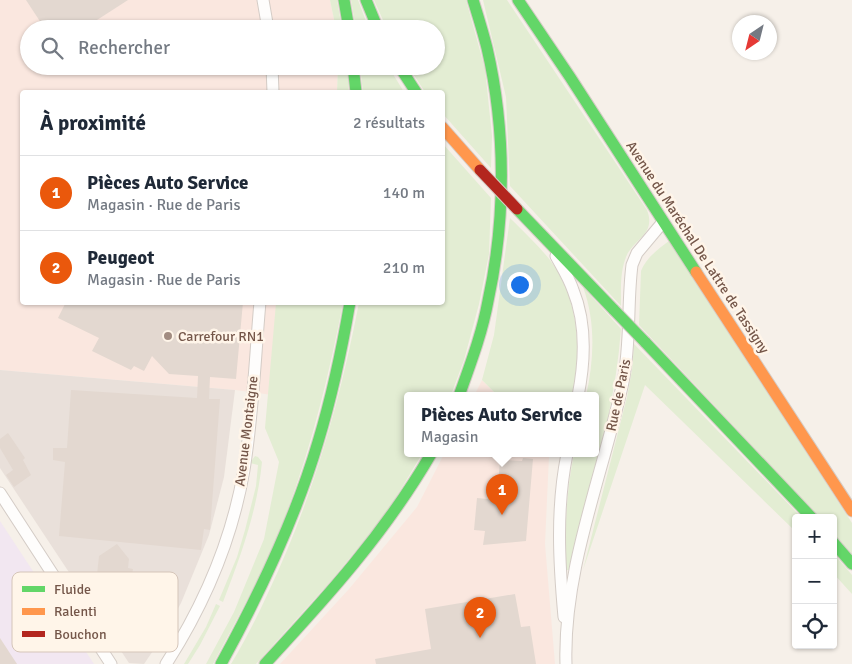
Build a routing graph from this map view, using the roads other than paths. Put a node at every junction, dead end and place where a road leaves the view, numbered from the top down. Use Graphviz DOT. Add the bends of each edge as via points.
graph roads {
  1 [pos="263,0"];
  2 [pos="344,0"];
  3 [pos="366,0"];
  4 [pos="473,0"];
  5 [pos="518,0"];
  6 [pos="266,20"];
  7 [pos="347,20"];
  8 [pos="374,20"];
  9 [pos="273,75"];
  10 [pos="354,75"];
  11 [pos="405,75"];
  12 [pos="274,90"];
  13 [pos="356,90"];
  14 [pos="415,90"];
  15 [pos="445,130"];
  16 [pos="663,222"];
  17 [pos="547,239"];
  18 [pos="260,305"];
  19 [pos="349,305"];
  20 [pos="460,392"];
  21 [pos="579,392"];
  22 [pos="429,457"];
  23 [pos="567,457"];
  24 [pos="0,493"];
  25 [pos="852,511"];
  26 [pos="808,514"];
  27 [pos="837,547"];
  28 [pos="852,564"];
  29 [pos="51,572"];
  30 [pos="566,644"];
  31 [pos="178,645"];
  32 [pos="103,652"];
  33 [pos="173,652"];
  34 [pos="111,664"];
  35 [pos="166,664"];
  36 [pos="221,664"];
  37 [pos="265,664"];
  38 [pos="566,664"];
  1 -- 6 [label="street"];
  2 -- 7 [label="main road"];
  3 -- 8 [label="main road"];
  4 -- 20 [label="main road" via="495,85 501,148 500,186 497,240 489,292 472,361"];
  5 -- 16 [label="main road, Avenue du Maréchal De Lattre de Tassigny"];
  9 -- 12 [label="street"];
  10 -- 13 [label="main road"];
  11 -- 14 [label="main road"];
  15 -- 17 [label="main road, bridge"];
  16 -- 25 [label="main road, Avenue du Maréchal De Lattre de Tassigny"];
  16 -- 30 [label="street, Rue de Paris" via="637,253 632,265 629,340 623,382 574,574"];
  17 -- 21 [label="street" via="573,288 581,318 584,351"];
  17 -- 26 [label="main road, bridge"];
  18 -- 31 [label="street, Avenue Montaigne" via="245,458 232,522 202,600"];
  19 -- 36 [label="main road" via="327,412 303,489 261,591"];
  22 -- 37 [label="main road" via="409,494 368,551"];
  23 -- 30 [label="street" via="558,530"];
  24 -- 29 [label="street"];
  27 -- 28 [label="main road"];
  30 -- 38 [label="street, Rue de Paris"];
  32 -- 34 [label="street"];
  33 -- 35 [label="street, Avenue Montaigne"];
}
